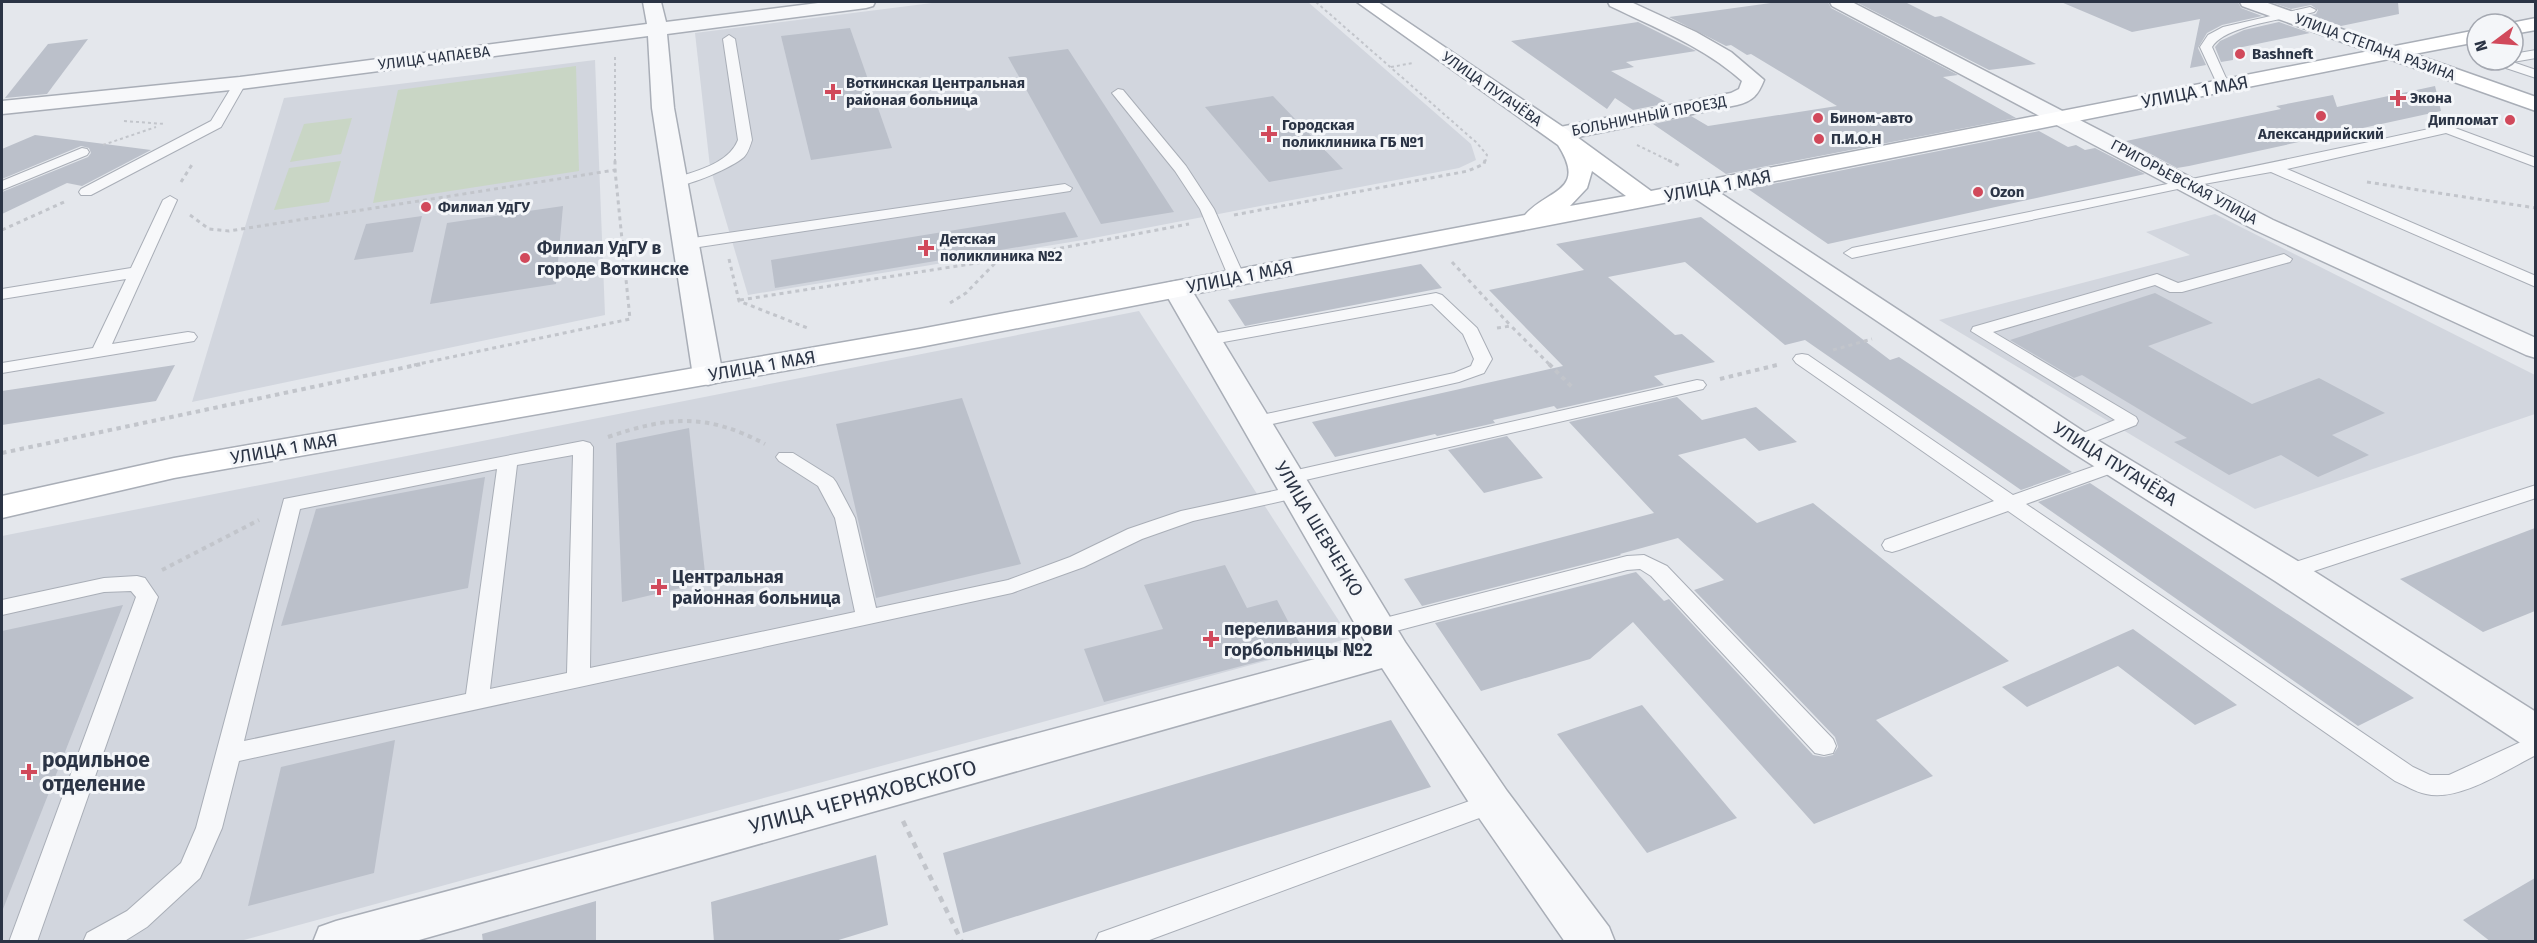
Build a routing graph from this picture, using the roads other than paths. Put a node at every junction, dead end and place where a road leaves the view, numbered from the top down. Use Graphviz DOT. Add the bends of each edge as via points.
graph roads {
  1 [pos="651,2"];
  2 [pos="866,2"];
  3 [pos="1366,2"];
  4 [pos="1617,2"];
  5 [pos="1839,2"];
  6 [pos="2249,2"];
  7 [pos="2310,10"];
  8 [pos="2285,15"];
  9 [pos="657,28"];
  10 [pos="2465,38"];
  11 [pos="729,39"];
  12 [pos="2391,53"];
  13 [pos="240,83"];
  14 [pos="2224,87"];
  15 [pos="1118,93"];
  16 [pos="2535,105"];
  17 [pos="2,108"];
  18 [pos="2062,118"];
  19 [pos="1562,138"];
  20 [pos="2535,163"];
  21 [pos="2273,168"];
  22 [pos="2,177"];
  23 [pos="1695,180"];
  24 [pos="675,183"];
  25 [pos="2187,183"];
  26 [pos="2,186"];
  27 [pos="1065,188"];
  28 [pos="86,192"];
  29 [pos="1646,199"];
  30 [pos="170,200"];
  31 [pos="1528,222"];
  32 [pos="686,244"];
  33 [pos="1852,253"];
  34 [pos="2284,259"];
  35 [pos="137,272"];
  36 [pos="1237,278"];
  37 [pos="2535,282"];
  38 [pos="1177,289"];
  39 [pos="2,294"];
  40 [pos="188,337"];
  41 [pos="1207,340"];
  42 [pos="2535,349"];
  43 [pos="101,350"];
  44 [pos="1802,359"];
  45 [pos="2,368"];
  46 [pos="708,376"];
  47 [pos="1697,385"];
  48 [pos="1255,422"];
  49 [pos="2078,442"];
  50 [pos="786,457"];
  51 [pos="508,461"];
  52 [pos="2116,465"];
  53 [pos="1292,485"];
  54 [pos="2535,491"];
  55 [pos="2009,502"];
  56 [pos="2,507"];
  57 [pos="1892,545"];
  58 [pos="2288,572"];
  59 [pos="2,607"];
  60 [pos="867,617"];
  61 [pos="1384,640"];
  62 [pos="578,679"];
  63 [pos="477,701"];
  64 [pos="2535,734"];
  65 [pos="2535,744"];
  66 [pos="1824,746"];
  67 [pos="229,754"];
  68 [pos="1492,803"];
  69 [pos="23,942"];
  70 [pos="97,942"];
  71 [pos="336,942"];
  72 [pos="1109,942"];
  73 [pos="1592,942"];
  1 -- 9 [label="street"];
  2 -- 9 [label="street, УЛИЦА ЧАПАЕВА"];
  3 -- 19 [label="main road, УЛИЦА ПУГАЧЁВА"];
  4 -- 19 [label="street, БОЛЬНИЧНЫЙ ПРОЕЗД" via="1743,69 1753,80 1748,93"];
  5 -- 18 [label="street, ГРИГОРЬЕВСКАЯ УЛИЦА"];
  6 -- 8 [label="street, УЛИЦА СТЕПАНА РАЗИНА"];
  7 -- 8 [label="lane"];
  8 -- 12 [label="street, УЛИЦА СТЕПАНА РАЗИНА"];
  8 -- 14 [label="lane" via="2228,29 2212,37 2206,47"];
  9 -- 13 [label="street, УЛИЦА ЧАПАЕВА"];
  9 -- 24 [label="street" via="663,108"];
  10 -- 12 [label="main road, УЛИЦА 1 МАЯ"];
  11 -- 24 [label="lane" via="746,140 740,153 727,163"];
  12 -- 14 [label="main road, УЛИЦА 1 МАЯ"];
  12 -- 16 [label="main road, УЛИЦА СТЕПАНА РАЗИНА"];
  13 -- 17 [label="street, УЛИЦА ЧАПАЕВА"];
  13 -- 28 [label="lane" via="216,124"];
  14 -- 18 [label="main road, УЛИЦА 1 МАЯ"];
  15 -- 36 [label="lane" via="1181,170 1212,219"];
  18 -- 23 [label="main road, УЛИЦА 1 МАЯ"];
  18 -- 25 [label="street, ГРИГОРЬЕВСКАЯ УЛИЦА"];
  19 -- 29 [label="main road, УЛИЦА ПУГАЧЁВА"];
  19 -- 31 [label="main road" via="1580,163 1579,184 1563,201"];
  20 -- 21 [label="lane" via="2447,129"];
  21 -- 25 [label="lane"];
  21 -- 37 [label="lane"];
  22 -- 26 [label="lane" via="82,152"];
  23 -- 29 [label="main road, УЛИЦА 1 МАЯ"];
  23 -- 49 [label="street, УЛИЦА ПУГАЧЁВА"];
  24 -- 32 [label="street"];
  25 -- 33 [label="lane"];
  25 -- 42 [label="street, ГРИГОРЬЕВСКАЯ УЛИЦА" via="2264,225"];
  27 -- 32 [label="lane"];
  29 -- 31 [label="main road, УЛИЦА 1 МАЯ"];
  30 -- 35 [label="lane"];
  31 -- 36 [label="main road, УЛИЦА 1 МАЯ"];
  32 -- 46 [label="street"];
  34 -- 49 [label="lane" via="2176,289 2157,279 1979,331 2129,421"];
  35 -- 39 [label="lane"];
  35 -- 43 [label="lane"];
  36 -- 38 [label="main road, УЛИЦА 1 МАЯ"];
  38 -- 41 [label="street, УЛИЦА ШЕВЧЕНКО"];
  38 -- 46 [label="main road, УЛИЦА 1 МАЯ"];
  40 -- 43 [label="lane"];
  41 -- 48 [label="street, УЛИЦА ШЕВЧЕНКО"];
  41 -- 48 [label="lane" via="1436,298 1471,332 1484,359 1478,369 1460,376"];
  43 -- 45 [label="lane"];
  44 -- 55 [label="lane"];
  46 -- 56 [label="main road, УЛИЦА 1 МАЯ" via="174,468"];
  47 -- 53 [label="lane"];
  48 -- 53 [label="street, УЛИЦА ШЕВЧЕНКО"];
  49 -- 52 [label="street, УЛИЦА ПУГАЧЁВА"];
  50 -- 60 [label="lane" via="826,482 845,518"];
  51 -- 62 [label="lane" via="583,447"];
  51 -- 63 [label="lane"];
  51 -- 67 [label="lane" via="291,504"];
  52 -- 55 [label="lane"];
  52 -- 58 [label="street, УЛИЦА ПУГАЧЁВА"];
  53 -- 60 [label="lane" via="1135,534 1077,562 1012,586"];
  53 -- 61 [label="street, УЛИЦА ШЕВЧЕНКО"];
  54 -- 58 [label="lane"];
  55 -- 57 [label="lane"];
  55 -- 65 [label="lane" via="2404,774 2428,785 2452,785"];
  58 -- 64 [label="street, УЛИЦА ПУГАЧЁВА"];
  59 -- 69 [label="lane" via="105,585 137,583 147,597"];
  60 -- 62 [label="lane"];
  61 -- 66 [label="lane" via="1627,563 1644,562 1659,571"];
  61 -- 68 [label="street, УЛИЦА ШЕВЧЕНКО"];
  61 -- 71 [label="street, УЛИЦА ЧЕРНЯХОВСКОГО" via="888,790"];
  62 -- 63 [label="lane"];
  63 -- 67 [label="lane"];
  67 -- 70 [label="lane" via="209,828 191,870 137,919"];
  68 -- 72 [label="lane"];
  68 -- 73 [label="street, УЛИЦА ШЕВЧЕНКО"];
}
